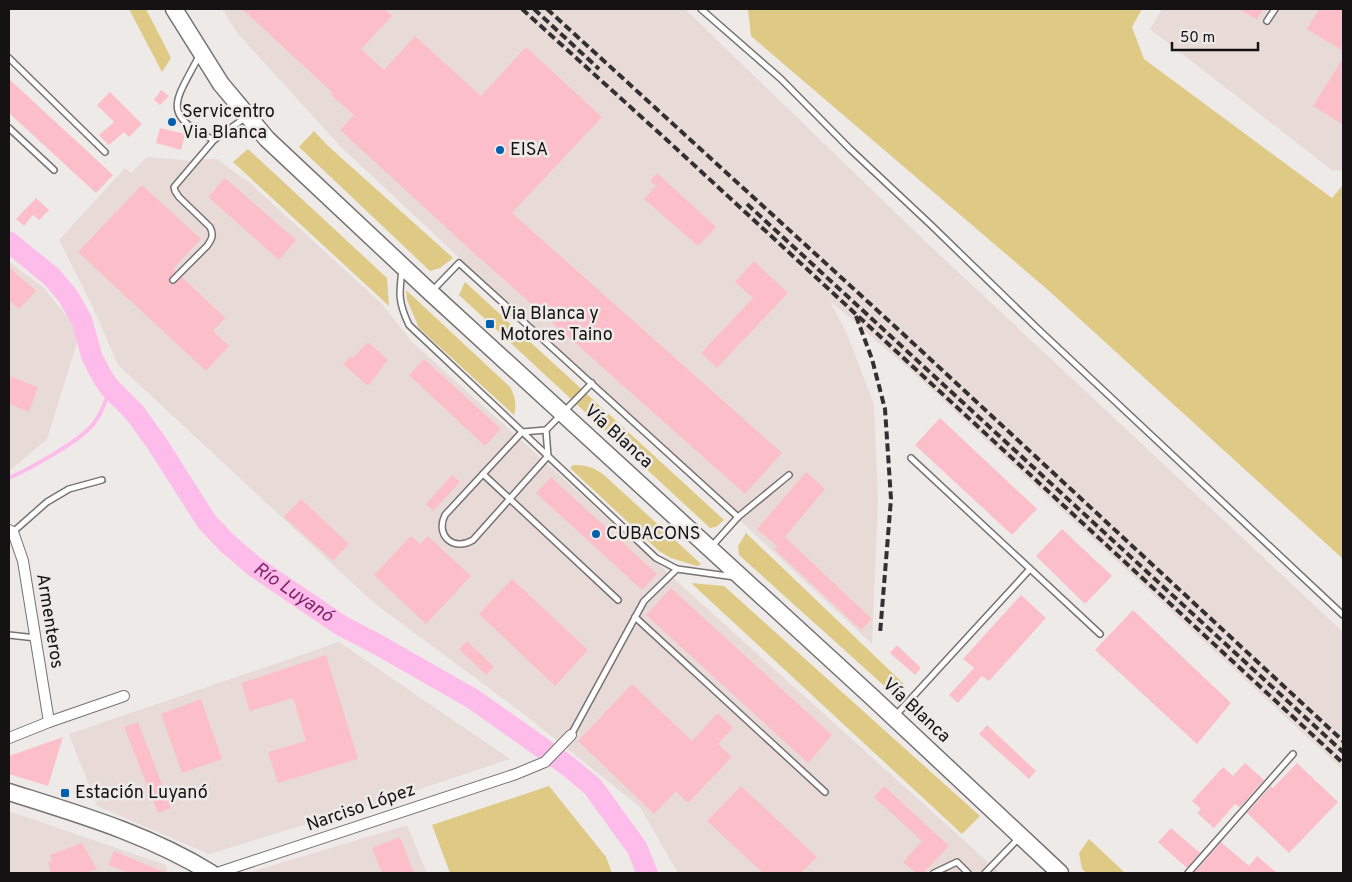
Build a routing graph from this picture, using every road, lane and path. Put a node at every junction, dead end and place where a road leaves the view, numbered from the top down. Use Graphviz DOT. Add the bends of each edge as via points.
graph roads {
  1 [pos="174,9"];
  2 [pos="701,9"];
  3 [pos="1275,9"];
  4 [pos="1267,21"];
  5 [pos="200,54"];
  6 [pos="9,58"];
  7 [pos="247,116"];
  8 [pos="9,128"];
  9 [pos="214,140"];
  10 [pos="105,152"];
  11 [pos="54,170"];
  12 [pos="403,267"];
  13 [pos="173,280"];
  14 [pos="430,292"];
  15 [pos="592,384"];
  16 [pos="563,414"];
  17 [pos="546,430"];
  18 [pos="522,432"];
  19 [pos="548,456"];
  20 [pos="911,458"];
  21 [pos="484,474"];
  22 [pos="789,475"];
  23 [pos="102,480"];
  24 [pos="510,498"];
  25 [pos="738,517"];
  26 [pos="11,531"];
  27 [pos="710,548"];
  28 [pos="677,569"];
  29 [pos="1030,570"];
  30 [pos="742,578"];
  31 [pos="618,600"];
  32 [pos="1343,615"];
  33 [pos="635,617"];
  34 [pos="1100,634"];
  35 [pos="9,635"];
  36 [pos="36,638"];
  37 [pos="124,696"];
  38 [pos="894,718"];
  39 [pos="49,722"];
  40 [pos="571,735"];
  41 [pos="9,738"];
  42 [pos="1293,754"];
  43 [pos="9,792"];
  44 [pos="825,792"];
  45 [pos="1021,836"];
  46 [pos="210,873"];
  47 [pos="217,873"];
  48 [pos="934,873"];
  49 [pos="968,873"];
  50 [pos="985,873"];
  51 [pos="1060,873"];
  52 [pos="1188,873"];
  1 -- 5 [label="main road, Vía Blanca"];
  2 -- 32 [label="lane" via="781,79 1038,329"];
  3 -- 4 [label="lane"];
  5 -- 7 [label="main road, Vía Blanca"];
  5 -- 9 [label="lane" via="181,91 178,114 185,123"];
  6 -- 10 [label="lane"];
  7 -- 9 [label="lane"];
  7 -- 12 [label="main road, Vía Blanca" via="267,139"];
  8 -- 11 [label="lane"];
  9 -- 13 [label="lane" via="174,187 179,197 210,227 212,239"];
  12 -- 14 [label="main road, Vía Blanca"];
  12 -- 18 [label="lane" via="399,294 401,310 409,325"];
  14 -- 15 [label="lane" via="458,264"];
  14 -- 16 [label="main road, Vía Blanca"];
  15 -- 16 [label="lane"];
  15 -- 25 [label="lane"];
  16 -- 17 [label="lane"];
  16 -- 27 [label="main road, Vía Blanca"];
  17 -- 18 [label="lane"];
  17 -- 19 [label="lane"];
  18 -- 19 [label="lane"];
  18 -- 21 [label="lane"];
  19 -- 24 [label="lane"];
  19 -- 28 [label="lane" via="656,558"];
  20 -- 29 [label="lane"];
  21 -- 24 [label="lane"];
  21 -- 24 [label="lane" via="445,515 441,526 446,537 461,545 473,540"];
  22 -- 25 [label="lane"];
  23 -- 26 [label="lane" via="68,489"];
  24 -- 31 [label="lane"];
  25 -- 27 [label="lane"];
  26 -- 36 [label="street, Armenteros" via="23,561"];
  27 -- 30 [label="main road, Vía Blanca"];
  28 -- 30 [label="lane"];
  28 -- 33 [label="lane" via="644,601"];
  29 -- 34 [label="lane"];
  29 -- 38 [label="lane"];
  30 -- 38 [label="main road, Vía Blanca"];
  33 -- 40 [label="lane"];
  33 -- 44 [label="lane"];
  35 -- 36 [label="lane"];
  36 -- 39 [label="street, Armenteros"];
  37 -- 39 [label="street"];
  38 -- 45 [label="main road, Vía Blanca"];
  39 -- 41 [label="street"];
  40 -- 47 [label="street, Narciso López" via="544,762 516,774"];
  42 -- 52 [label="lane"];
  43 -- 46 [label="main road" via="121,828 186,858"];
  45 -- 50 [label="lane"];
  45 -- 51 [label="main road, Vía Blanca"];
  48 -- 49 [label="lane" via="957,862"];
}
